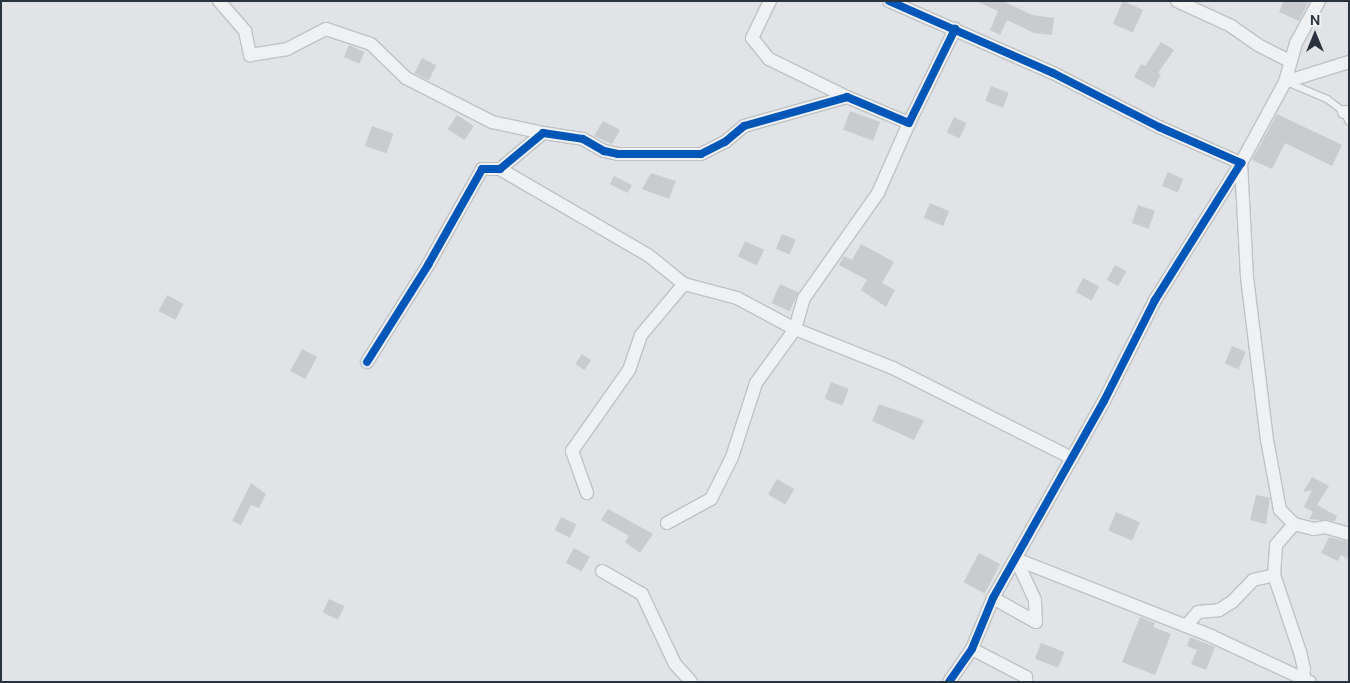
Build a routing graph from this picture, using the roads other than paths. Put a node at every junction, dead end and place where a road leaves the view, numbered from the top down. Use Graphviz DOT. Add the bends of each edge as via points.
graph roads {
  1 [pos="219,1"];
  2 [pos="770,1"];
  3 [pos="889,1"];
  4 [pos="1177,1"];
  5 [pos="1319,1"];
  6 [pos="955,29"];
  7 [pos="1289,61"];
  8 [pos="1349,62"];
  9 [pos="1286,82"];
  10 [pos="847,97"];
  11 [pos="1347,115"];
  12 [pos="909,123"];
  13 [pos="543,133"];
  14 [pos="1241,163"];
  15 [pos="500,170"];
  16 [pos="684,284"];
  17 [pos="795,329"];
  18 [pos="367,362"];
  19 [pos="1072,458"];
  20 [pos="587,493"];
  21 [pos="667,523"];
  22 [pos="1294,524"];
  23 [pos="1349,534"];
  24 [pos="1016,559"];
  25 [pos="602,571"];
  26 [pos="1274,575"];
  27 [pos="993,598"];
  28 [pos="1186,626"];
  29 [pos="972,649"];
  30 [pos="1305,681"];
  31 [pos="691,682"];
  32 [pos="949,682"];
  33 [pos="1026,682"];
  1 -- 13 [label="street" via="245,31 250,55 287,49 326,29 371,44 406,78 492,122"];
  2 -- 10 [label="street" via="752,38 769,59"];
  3 -- 6 [label="street"];
  4 -- 7 [label="street" via="1232,26 1258,45"];
  5 -- 7 [label="street"];
  6 -- 12 [label="street"];
  6 -- 14 [label="street"];
  7 -- 9 [label="street"];
  8 -- 9 [label="street"];
  9 -- 11 [label="lane" via="1327,99"];
  9 -- 14 [label="street"];
  10 -- 12 [label="street"];
  10 -- 13 [label="street" via="744,126 725,142 701,154 618,154 604,151 584,139"];
  12 -- 17 [label="street" via="878,193 804,298"];
  13 -- 15 [label="street"];
  14 -- 19 [label="street" via="1155,300"];
  14 -- 22 [label="street" via="1247,277 1267,440 1280,510"];
  15 -- 16 [label="street" via="648,255"];
  15 -- 18 [label="street" via="482,169"];
  16 -- 17 [label="street" via="737,298"];
  16 -- 20 [label="street" via="641,335 629,370 572,451"];
  17 -- 19 [label="street" via="893,368"];
  17 -- 21 [label="street" via="756,384 732,457 711,499"];
  19 -- 24 [label="street"];
  22 -- 23 [label="street" via="1314,529 1325,527"];
  22 -- 26 [label="street" via="1276,545"];
  24 -- 27 [label="street"];
  24 -- 27 [label="street" via="1035,600 1036,622"];
  24 -- 28 [label="street"];
  25 -- 31 [label="street" via="642,594 675,664"];
  26 -- 28 [label="street" via="1252,580 1232,602 1219,610 1198,612"];
  26 -- 30 [label="street" via="1300,652"];
  27 -- 29 [label="street"];
  28 -- 30 [label="street"];
  29 -- 32 [label="street"];
  29 -- 33 [label="street" via="1026,677"];
}
